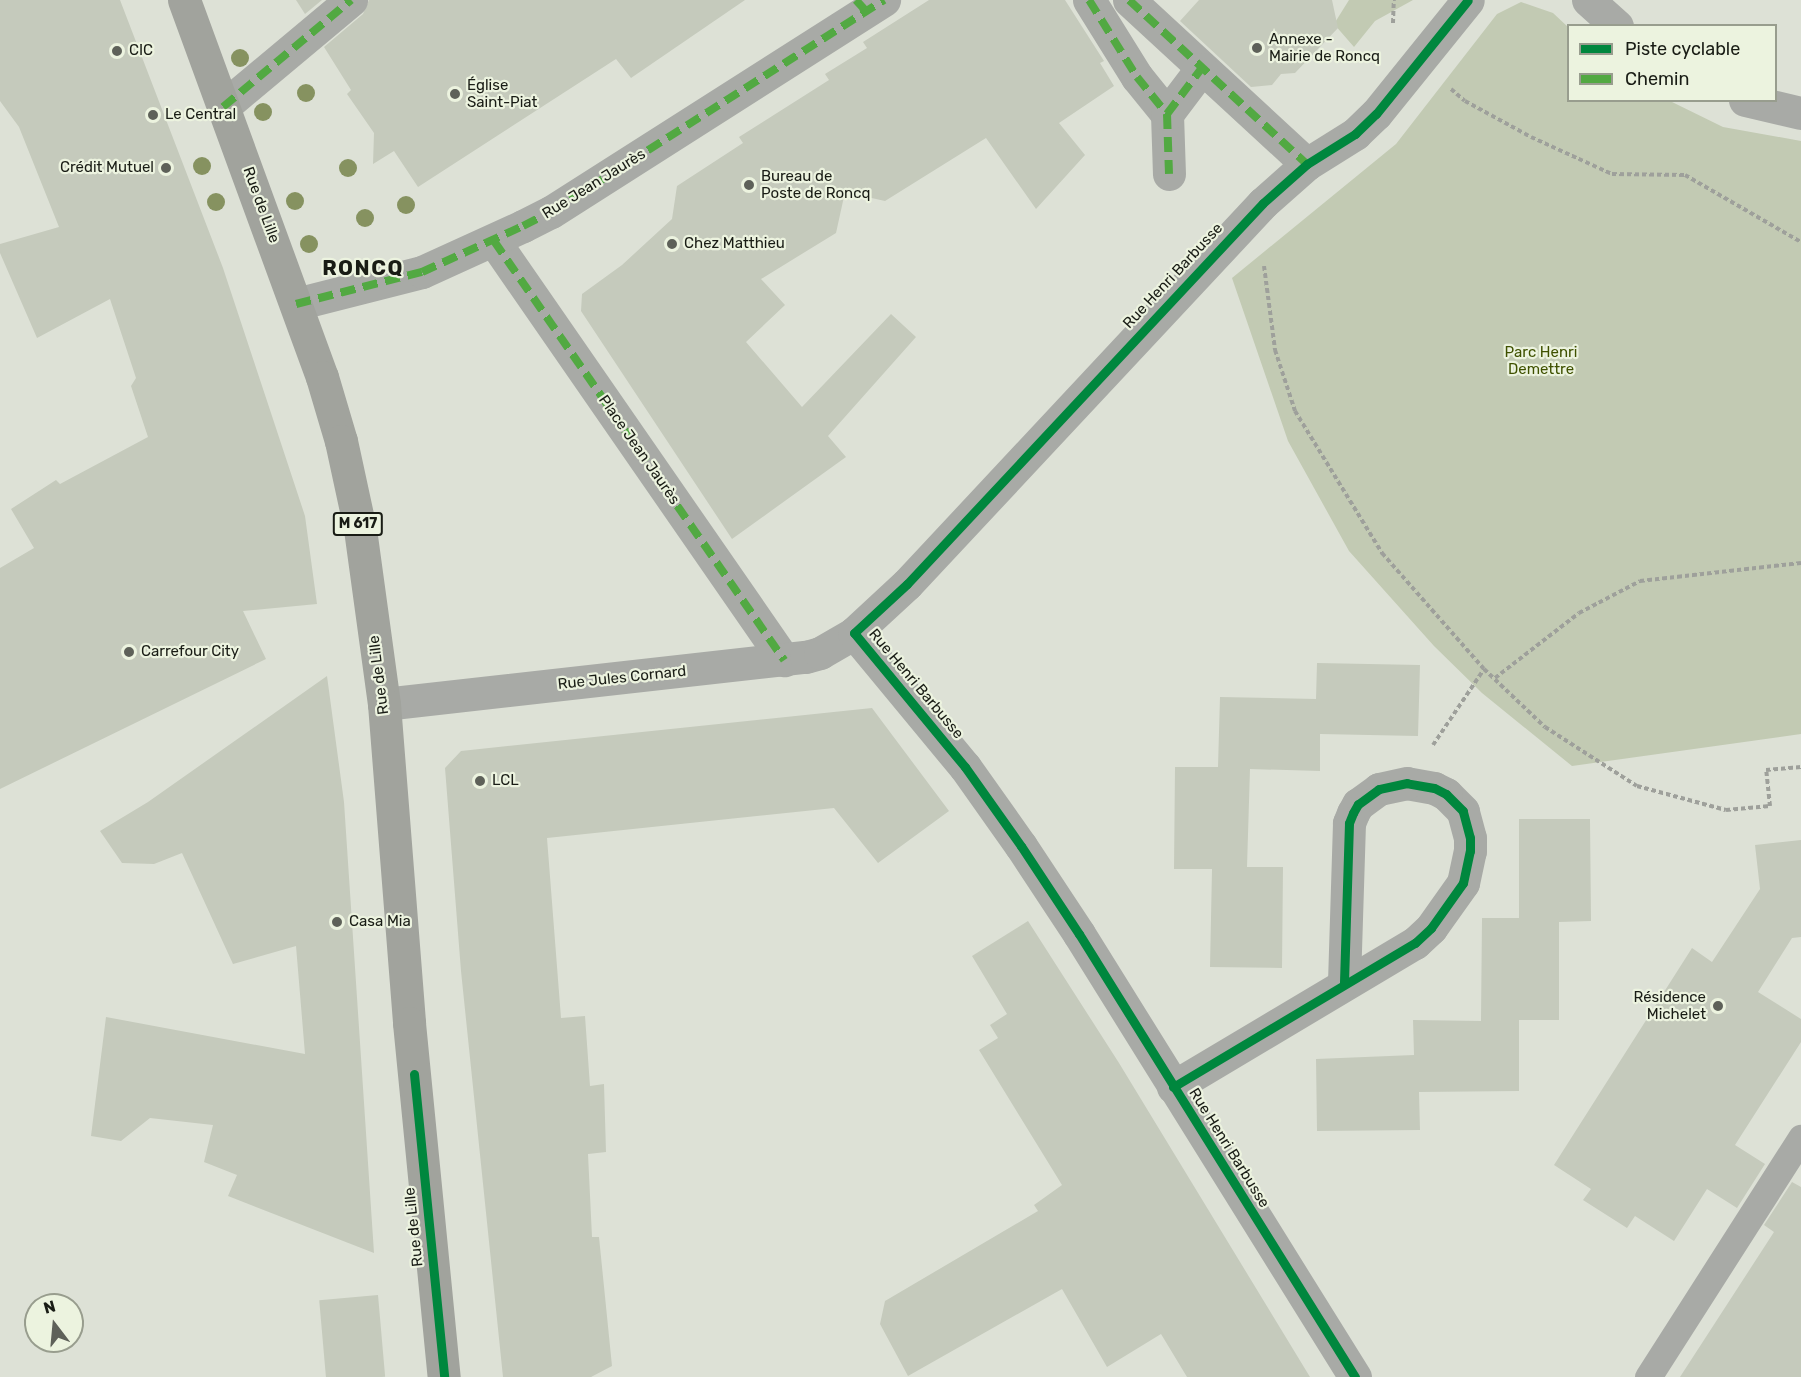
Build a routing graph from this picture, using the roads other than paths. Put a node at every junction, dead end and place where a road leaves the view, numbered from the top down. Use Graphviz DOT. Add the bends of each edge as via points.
graph roads {
  1 [pos="184,0"];
  2 [pos="351,0"];
  3 [pos="1089,0"];
  4 [pos="1129,0"];
  5 [pos="1468,0"];
  6 [pos="1588,0"];
  7 [pos="869,4"];
  8 [pos="1615,24"];
  9 [pos="1202,69"];
  10 [pos="1754,102"];
  11 [pos="223,107"];
  12 [pos="1801,113"];
  13 [pos="1167,114"];
  14 [pos="1308,164"];
  15 [pos="1169,174"];
  16 [pos="494,241"];
  17 [pos="296,304"];
  18 [pos="854,633"];
  19 [pos="784,660"];
  20 [pos="384,704"];
  21 [pos="1344,983"];
  22 [pos="1173,1087"];
  23 [pos="1801,1138"];
  24 [pos="444,1377"];
  25 [pos="1355,1377"];
  26 [pos="1648,1377"];
  1 -- 11 [label="main road, Rue de Lille / M 617"];
  2 -- 11 [label="street"];
  3 -- 13 [label="street" via="1137,77"];
  4 -- 9 [label="street"];
  5 -- 14 [label="street, Rue Henri Barbusse" via="1376,114 1355,134"];
  6 -- 8 [label="street"];
  7 -- 16 [label="street, Rue Jean Jaurès" via="551,212"];
  9 -- 13 [label="street"];
  9 -- 14 [label="street"];
  10 -- 12 [label="street"];
  11 -- 17 [label="main road, Rue de Lille / M 617"];
  13 -- 15 [label="street"];
  14 -- 18 [label="street, Rue Henri Barbusse" via="1254,212 907,585"];
  16 -- 17 [label="street, Rue Jean Jaurès" via="412,275"];
  16 -- 19 [label="street, Place Jean Jaurès"];
  17 -- 20 [label="main road, Rue de Lille / M 617" via="322,377 350,482"];
  18 -- 19 [label="street, Rue Jules Cornard" via="820,653"];
  18 -- 22 [label="street, Rue Henri Barbusse" via="965,767 1021,846"];
  19 -- 20 [label="street, Rue Jules Cornard"];
  20 -- 24 [label="main road, Rue de Lille / M 617" via="410,1033"];
  21 -- 21 [label="street" via="1415,943 1442,915 1463,884 1470,838 1462,811 1446,794 1407,783 1379,789 1358,804 1349,823"];
  21 -- 22 [label="street"];
  22 -- 25 [label="street, Rue Henri Barbusse"];
  23 -- 26 [label="lane"];
}
